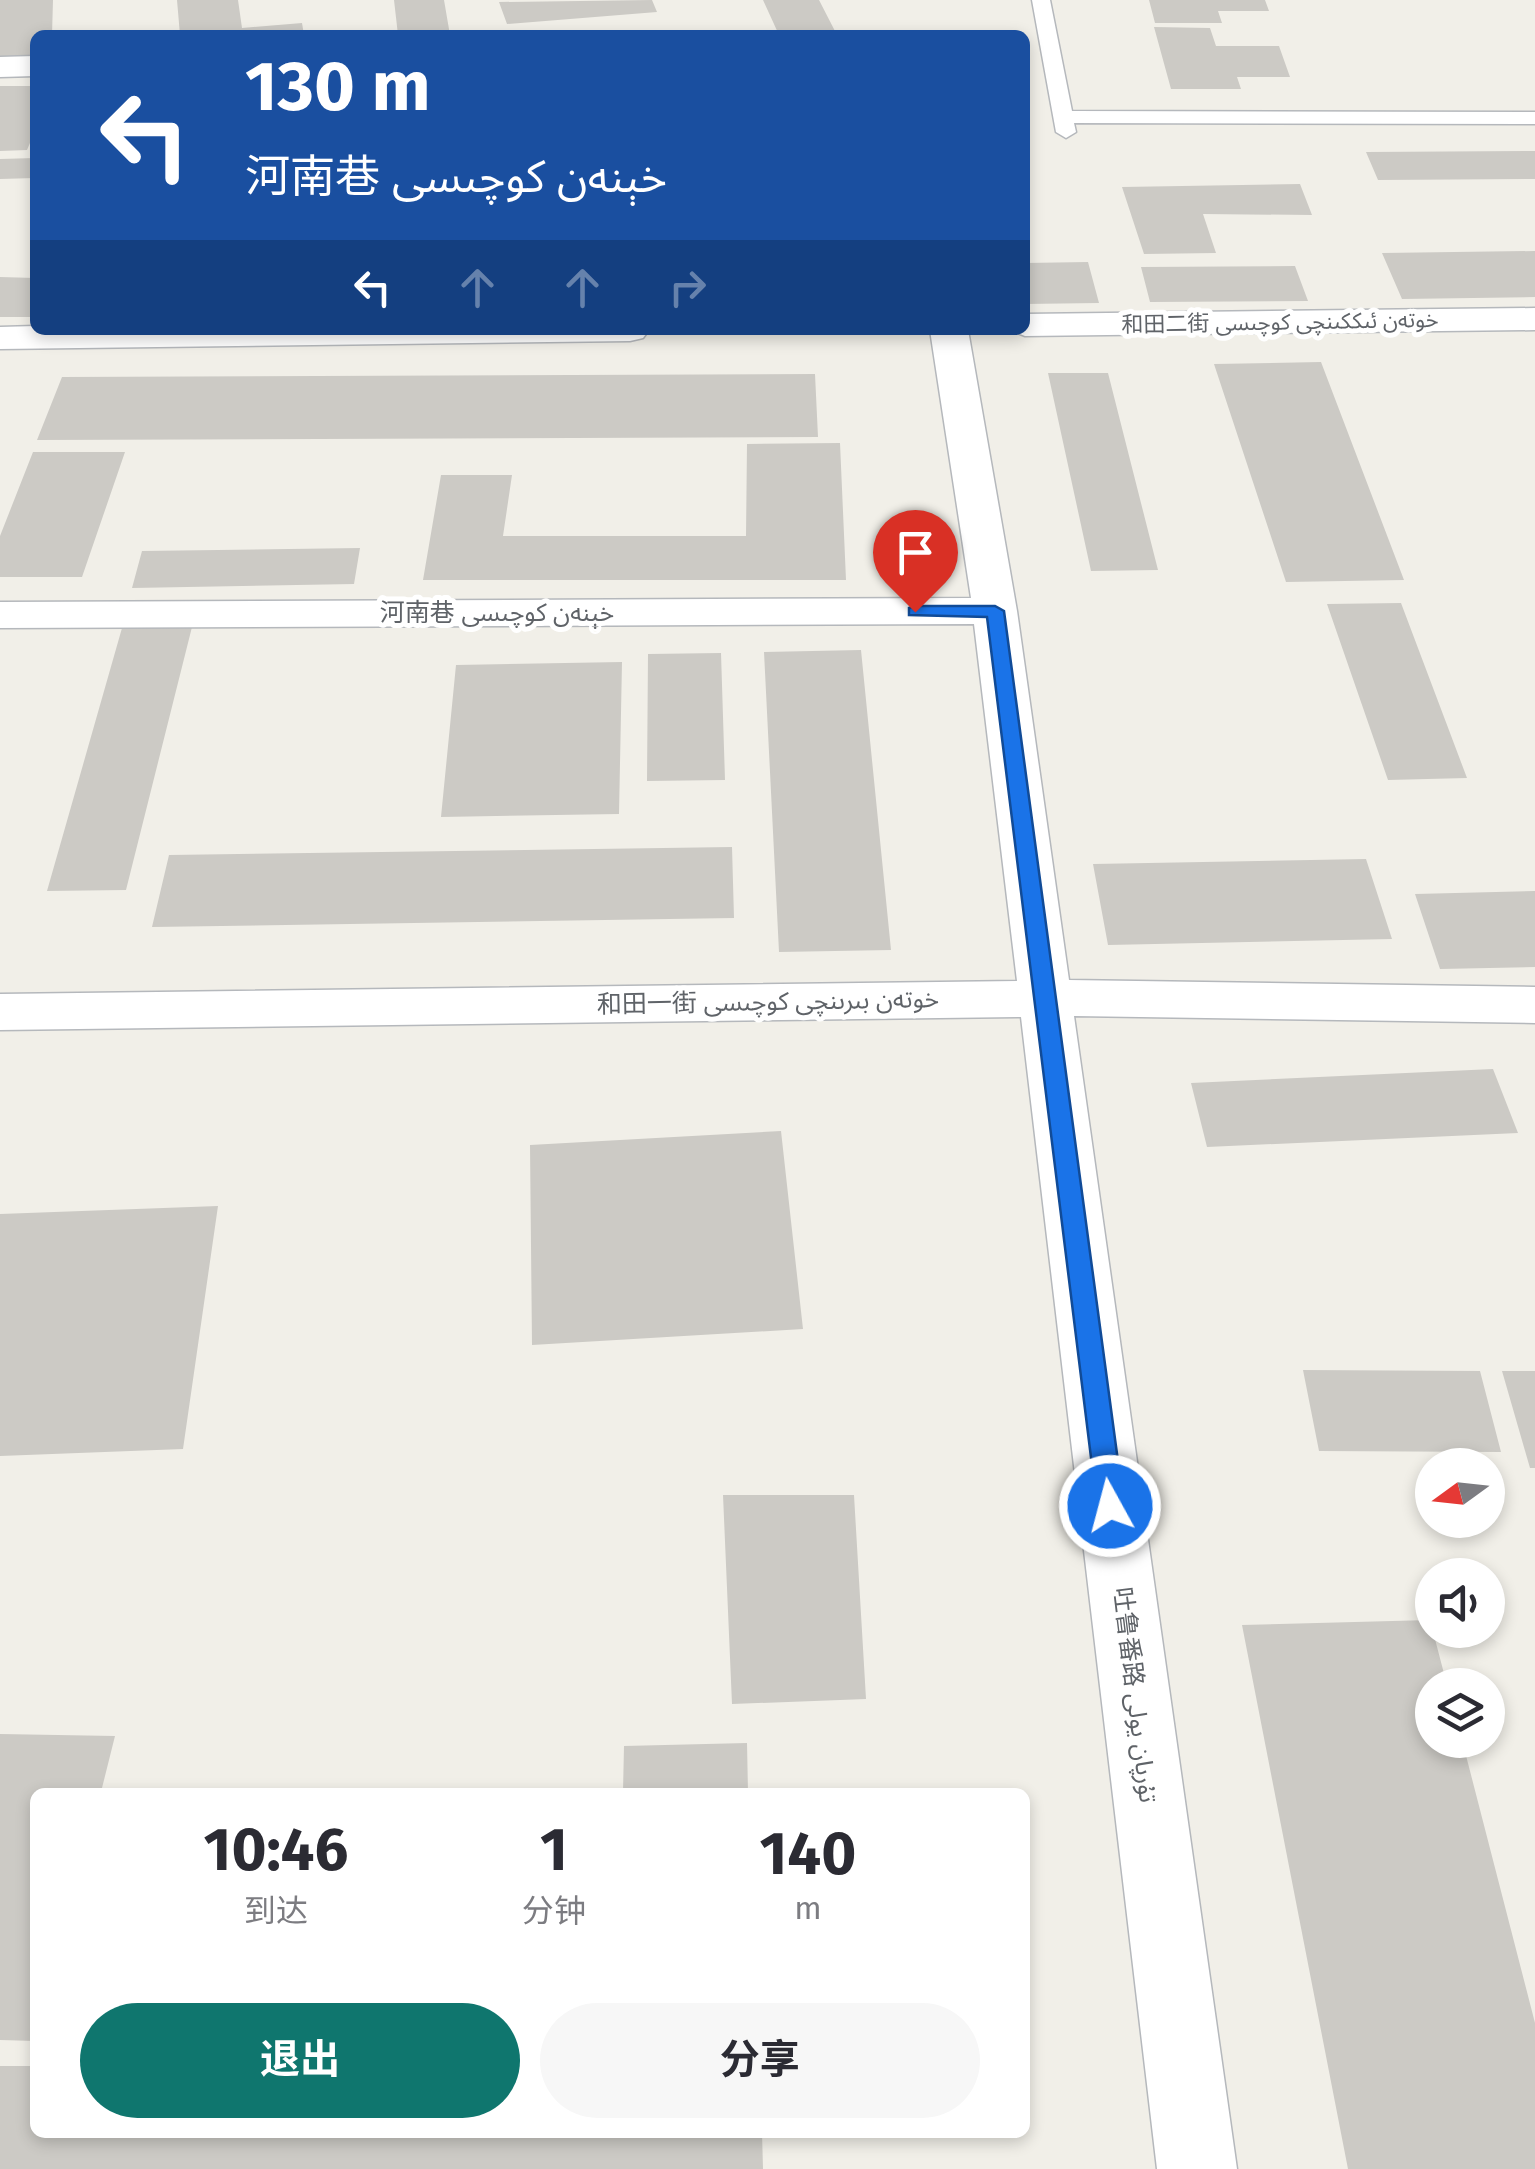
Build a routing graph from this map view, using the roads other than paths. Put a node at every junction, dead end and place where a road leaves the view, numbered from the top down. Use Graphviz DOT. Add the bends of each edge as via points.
graph roads {
  1 [pos="1041,0"];
  2 [pos="30,66"];
  3 [pos="0,67"];
  4 [pos="1535,118"];
  5 [pos="1535,319"];
  6 [pos="1030,325"];
  7 [pos="236,335"];
  8 [pos="950,335"];
  9 [pos="0,338"];
  10 [pos="995,611"];
  11 [pos="0,615"];
  12 [pos="1045,998"];
  13 [pos="1535,1005"];
  14 [pos="0,1012"];
  15 [pos="1196,2169"];
  1 -- 4 [label="lane" via="1064,125"];
  2 -- 3 [label="street"];
  5 -- 6 [label="street, 和田二街 خوتەن ئىككىنچى كوچىسى"];
  7 -- 9 [label="street"];
  8 -- 10 [label="street, 吐鲁番路 تۇرپان يولى"];
  10 -- 11 [label="street, 河南巷 خېنەن كوچىسى"];
  10 -- 12 [label="street, 吐鲁番路 تۇرپان يولى"];
  12 -- 13 [label="street, 和田一街 خوتەن بىرىنچى كوچىسى"];
  12 -- 14 [label="street, 和田一街 خوتەن بىرىنچى كوچىسى"];
  12 -- 15 [label="street, 吐鲁番路 تۇرپان يولى"];
}
